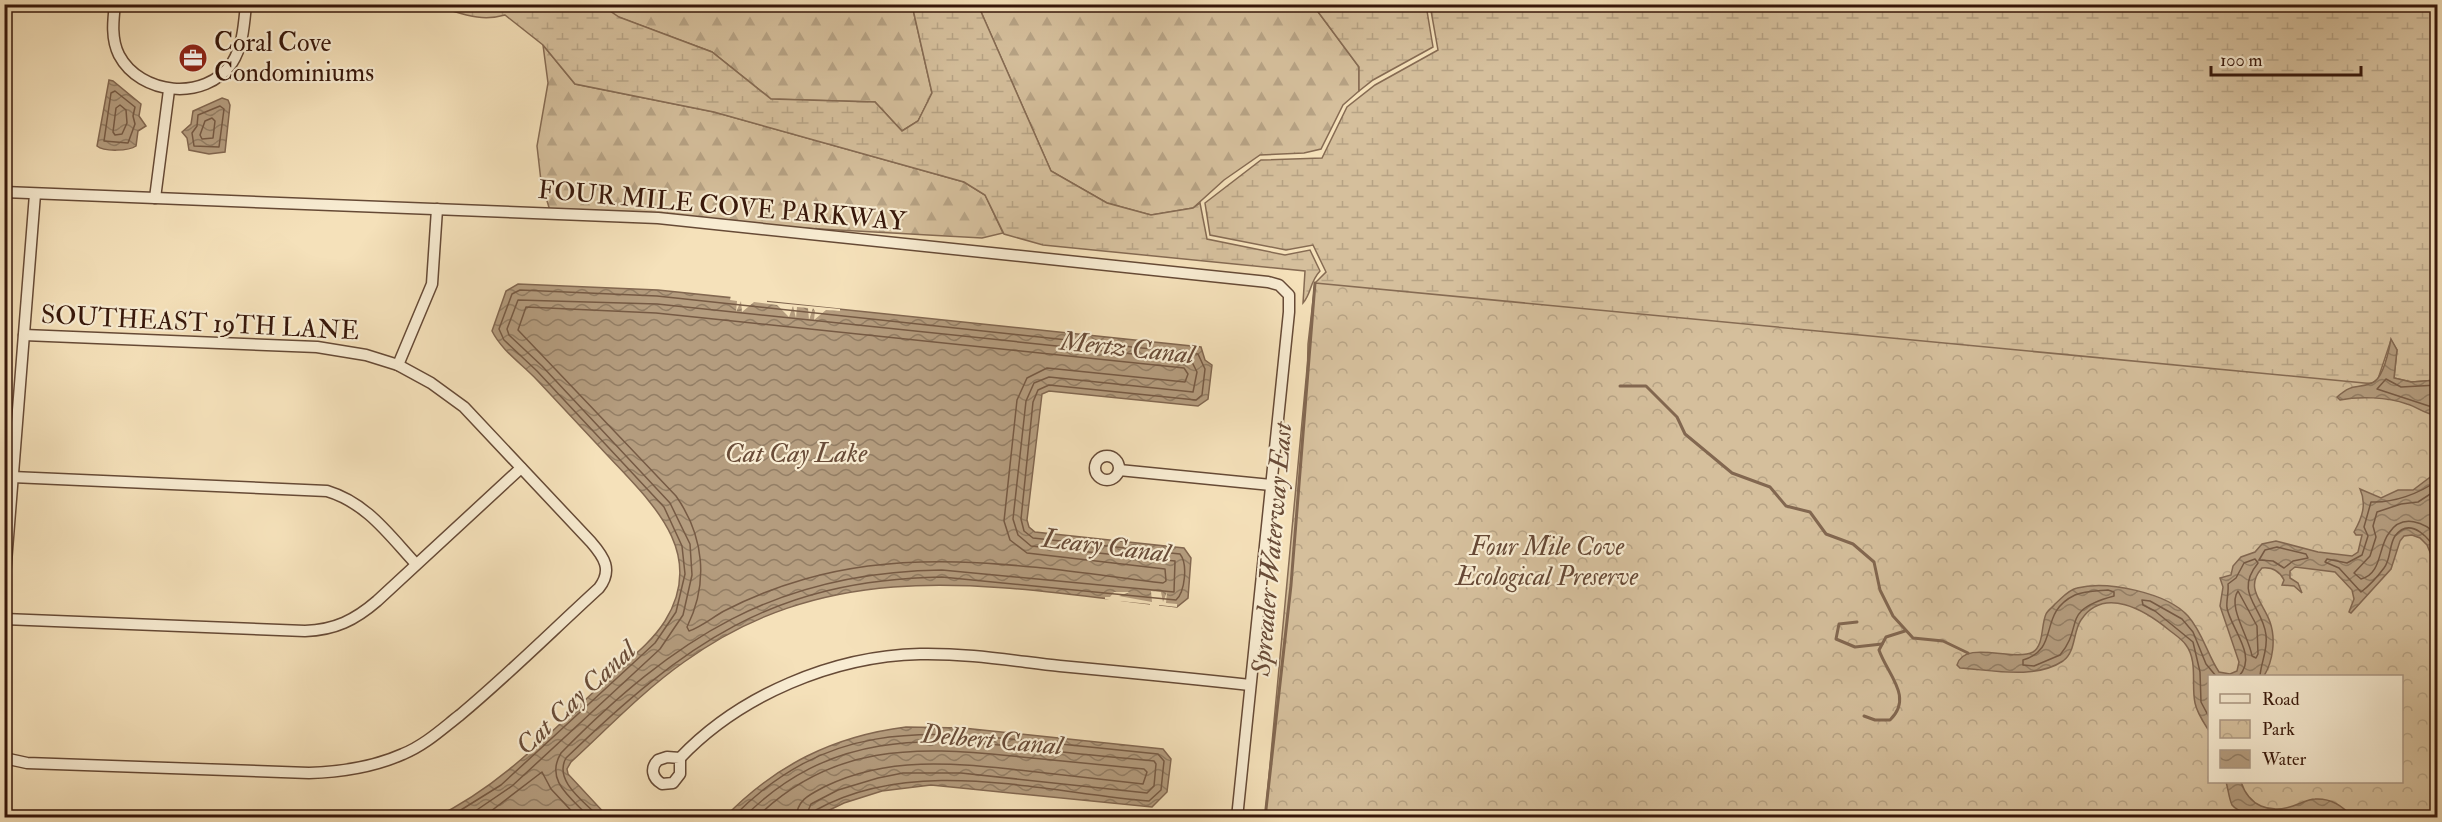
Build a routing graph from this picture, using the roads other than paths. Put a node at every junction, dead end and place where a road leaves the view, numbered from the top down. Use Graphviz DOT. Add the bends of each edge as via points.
graph roads {
  1 [pos="115,4"];
  2 [pos="246,4"];
  3 [pos="169,90"];
  4 [pos="7,192"];
  5 [pos="35,194"];
  6 [pos="155,198"];
  7 [pos="437,209"];
  8 [pos="24,335"];
  9 [pos="398,365"];
  10 [pos="521,468"];
  11 [pos="1119,470"];
  12 [pos="12,477"];
  13 [pos="1271,485"];
  14 [pos="416,564"];
  15 [pos="4,588"];
  16 [pos="4,619"];
  17 [pos="1250,685"];
  18 [pos="4,758"];
  19 [pos="680,758"];
  20 [pos="1237,818"];
  1 -- 3 [label="street" via="113,35 118,54 140,77"];
  2 -- 3 [label="street" via="240,44 226,69 202,84"];
  3 -- 6 [label="street"];
  4 -- 5 [label="street, FOUR MILE COVE PARKWAY"];
  5 -- 6 [label="street, FOUR MILE COVE PARKWAY"];
  5 -- 8 [label="street"];
  6 -- 7 [label="street, FOUR MILE COVE PARKWAY"];
  7 -- 9 [label="street" via="432,284"];
  7 -- 13 [label="street, FOUR MILE COVE PARKWAY" via="675,219 1268,282 1282,288 1290,306"];
  8 -- 9 [label="street, SOUTHEAST 19TH LANE" via="312,347 352,352"];
  8 -- 12 [label="street"];
  9 -- 10 [label="street, SOUTHEAST 19TH LANE" via="451,395"];
  10 -- 14 [label="street"];
  10 -- 18 [label="street, SOUTHEAST 19TH LANE" via="597,549 607,571 599,588 474,703 425,742 380,762 309,773 27,763"];
  11 -- 13 [label="street"];
  12 -- 14 [label="street" via="327,491 368,512"];
  12 -- 15 [label="street"];
  13 -- 17 [label="street"];
  14 -- 16 [label="street" via="358,617 324,630"];
  17 -- 19 [label="street" via="961,656 886,657 838,667 780,688 724,721"];
  17 -- 20 [label="street"];
}
